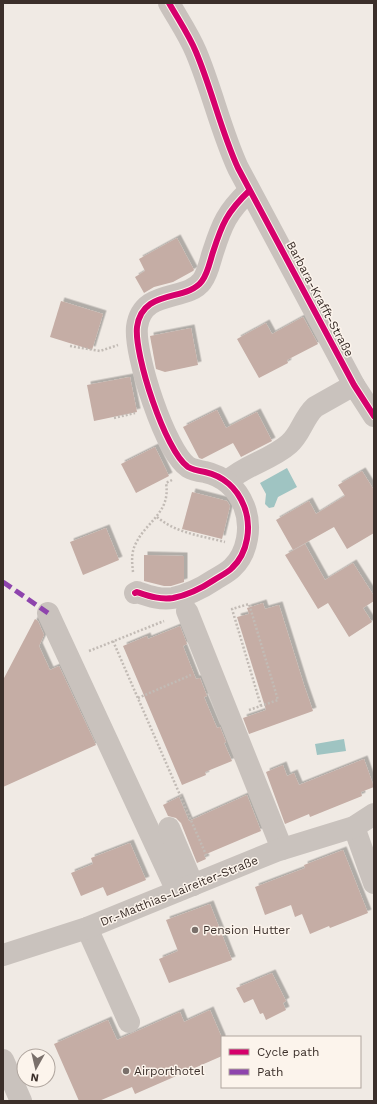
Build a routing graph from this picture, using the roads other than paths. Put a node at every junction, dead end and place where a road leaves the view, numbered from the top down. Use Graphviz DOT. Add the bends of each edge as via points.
graph roads {
  1 [pos="169,3"];
  2 [pos="250,191"];
  3 [pos="354,385"];
  4 [pos="374,416"];
  5 [pos="228,481"];
  6 [pos="136,593"];
  7 [pos="187,611"];
  8 [pos="48,613"];
  9 [pos="374,814"];
  10 [pos="354,827"];
  11 [pos="169,828"];
  12 [pos="282,849"];
  13 [pos="374,883"];
  14 [pos="185,888"];
  15 [pos="87,928"];
  16 [pos="3,955"];
  17 [pos="129,1022"];
  18 [pos="3,1060"];
  19 [pos="21,1101"];
  1 -- 2 [label="street, Barbara-Krafft-Straße" via="196,52 228,146"];
  2 -- 3 [label="street, Barbara-Krafft-Straße"];
  2 -- 5 [label="street" via="235,204 226,217 202,281 196,287 146,306 137,326 139,355 154,405 177,454 188,467"];
  3 -- 4 [label="street, Barbara-Krafft-Straße"];
  3 -- 5 [label="street" via="310,411 299,434 289,444 234,475"];
  5 -- 6 [label="street" via="244,506 248,522 245,547 232,568 208,584 172,598"];
  7 -- 12 [label="street"];
  8 -- 14 [label="street"];
  9 -- 10 [label="street, Dr.-Matthias-Laireiter-Straße"];
  10 -- 12 [label="street, Dr.-Matthias-Laireiter-Straße"];
  10 -- 13 [label="street"];
  11 -- 14 [label="street"];
  12 -- 14 [label="street, Dr.-Matthias-Laireiter-Straße"];
  14 -- 15 [label="street, Dr.-Matthias-Laireiter-Straße"];
  15 -- 16 [label="street, Dr.-Matthias-Laireiter-Straße"];
  15 -- 17 [label="street"];
  18 -- 19 [label="street"];
}
